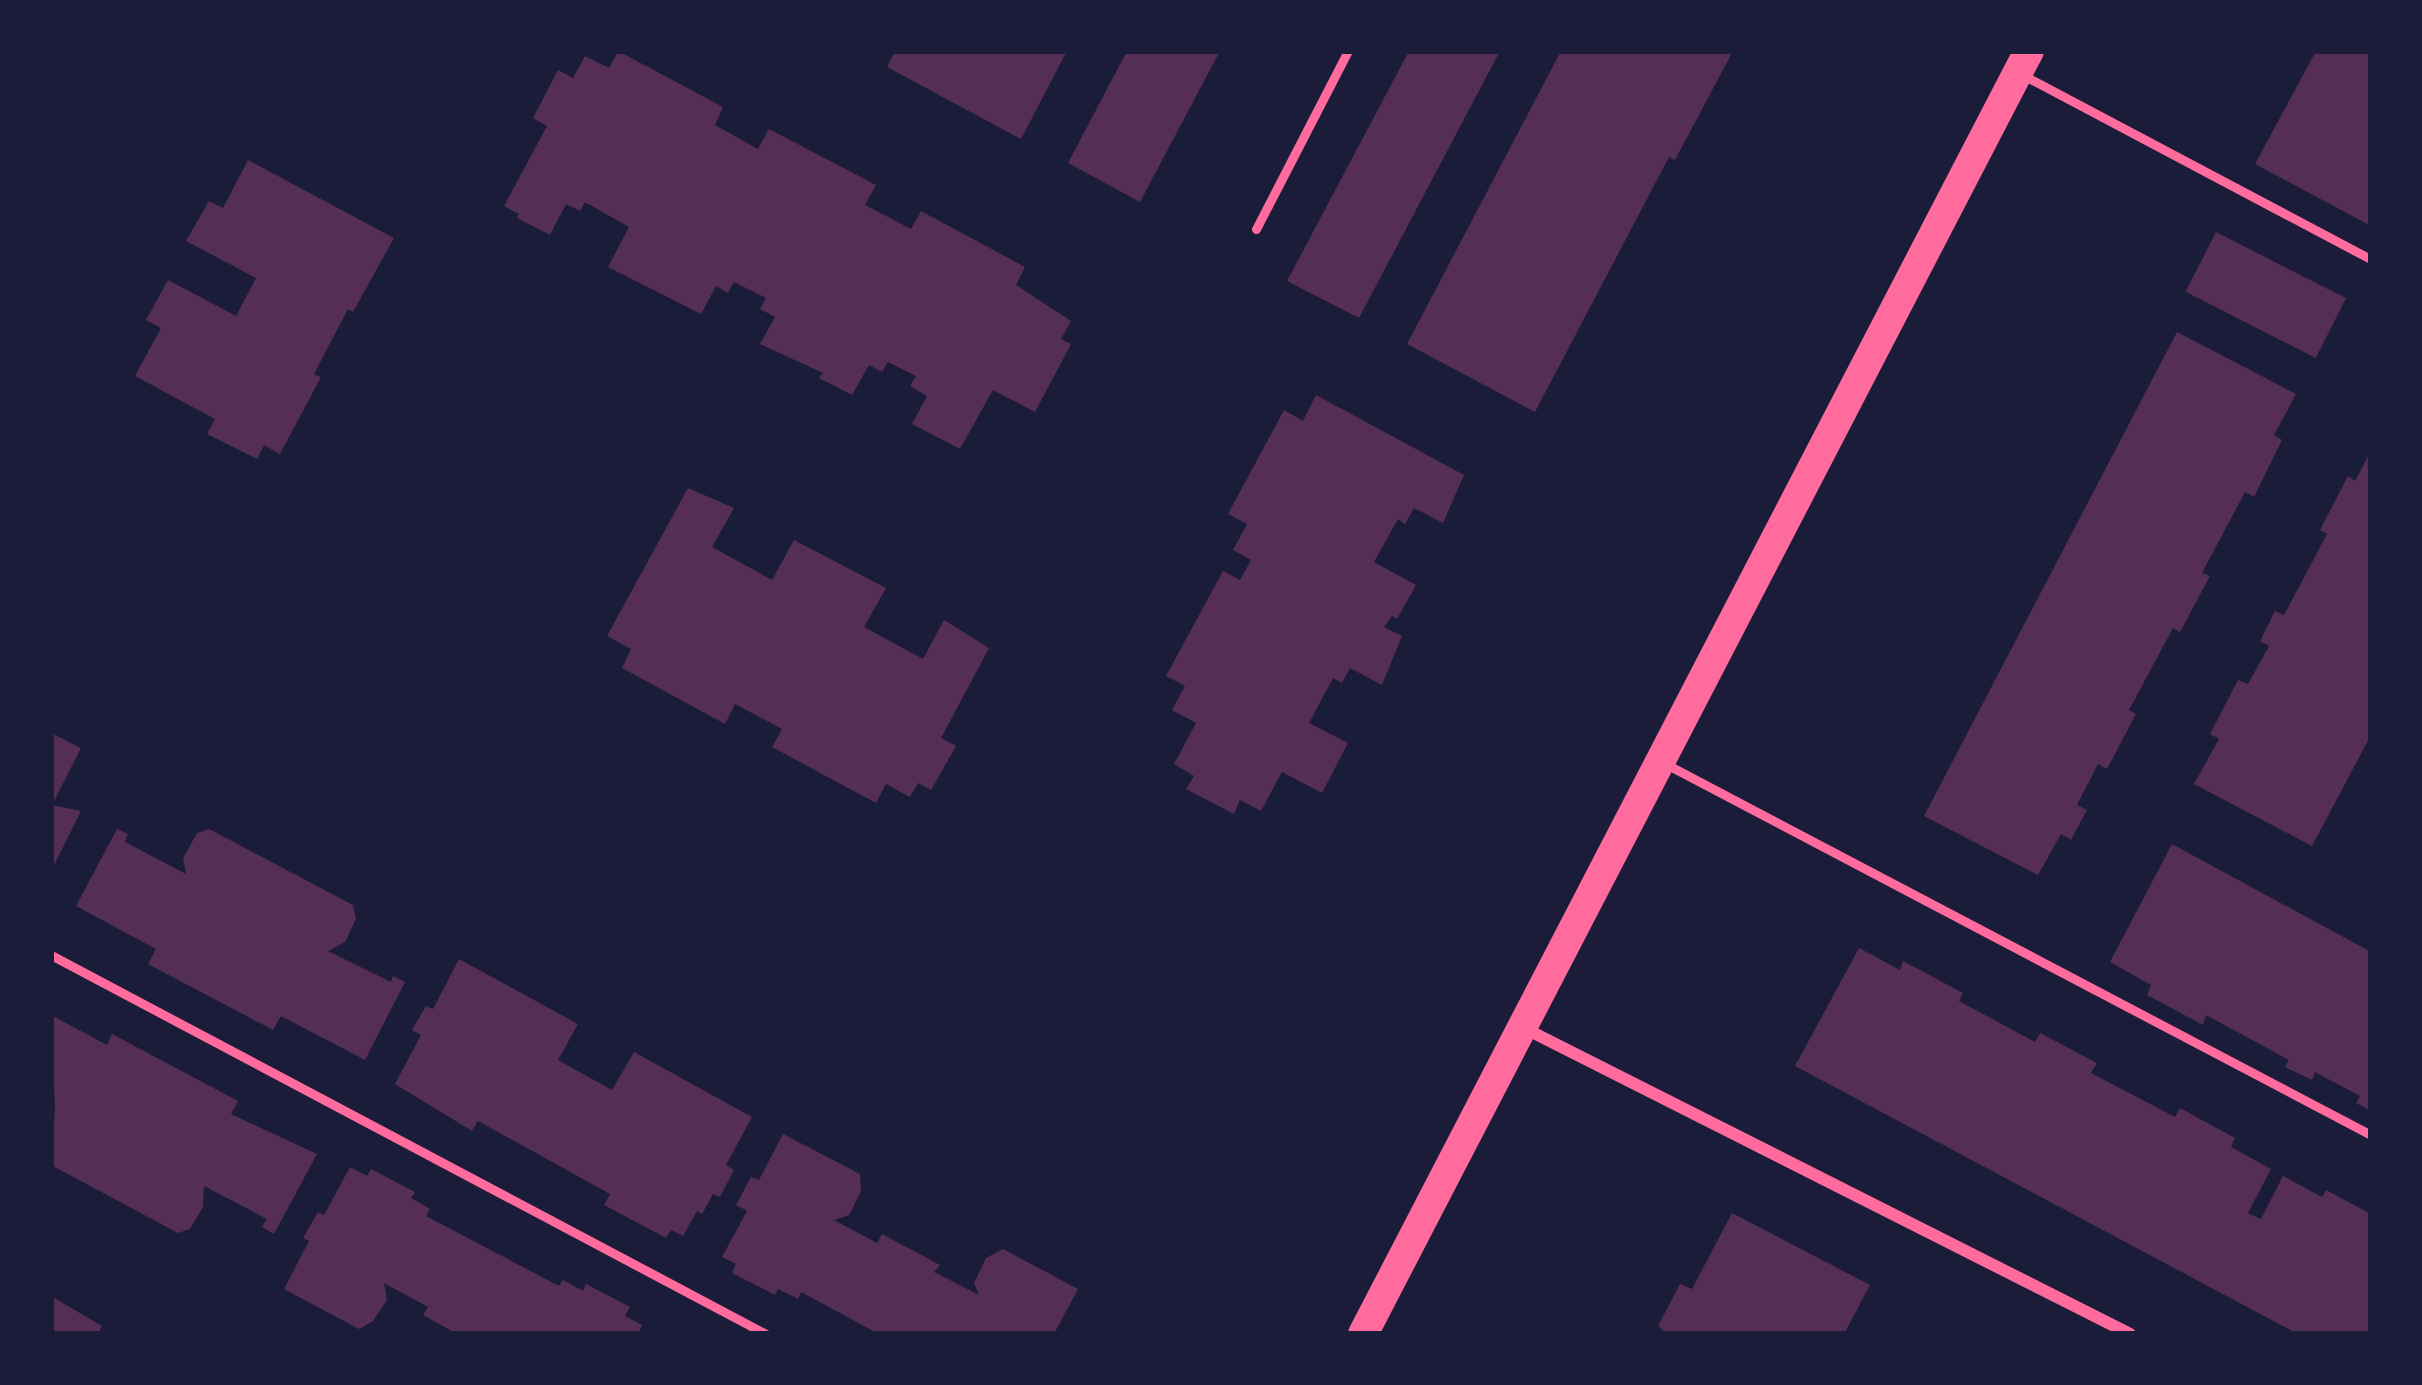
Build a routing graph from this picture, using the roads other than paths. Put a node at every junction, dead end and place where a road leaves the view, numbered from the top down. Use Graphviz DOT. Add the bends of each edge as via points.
graph roads {
  1 [pos="1348,51"];
  2 [pos="2024,62"];
  3 [pos="1256,229"];
  4 [pos="2371,259"];
  5 [pos="1659,760"];
  6 [pos="51,955"];
  7 [pos="1521,1026"];
  8 [pos="2371,1135"];
  9 [pos="766,1334"];
  10 [pos="1363,1334"];
  11 [pos="2130,1334"];
  1 -- 3 [label="lane"];
  2 -- 4 [label="lane"];
  2 -- 5 [label="main road"];
  5 -- 7 [label="main road"];
  5 -- 8 [label="lane"];
  6 -- 9 [label="lane"];
  7 -- 10 [label="main road"];
  7 -- 11 [label="street"];
}
